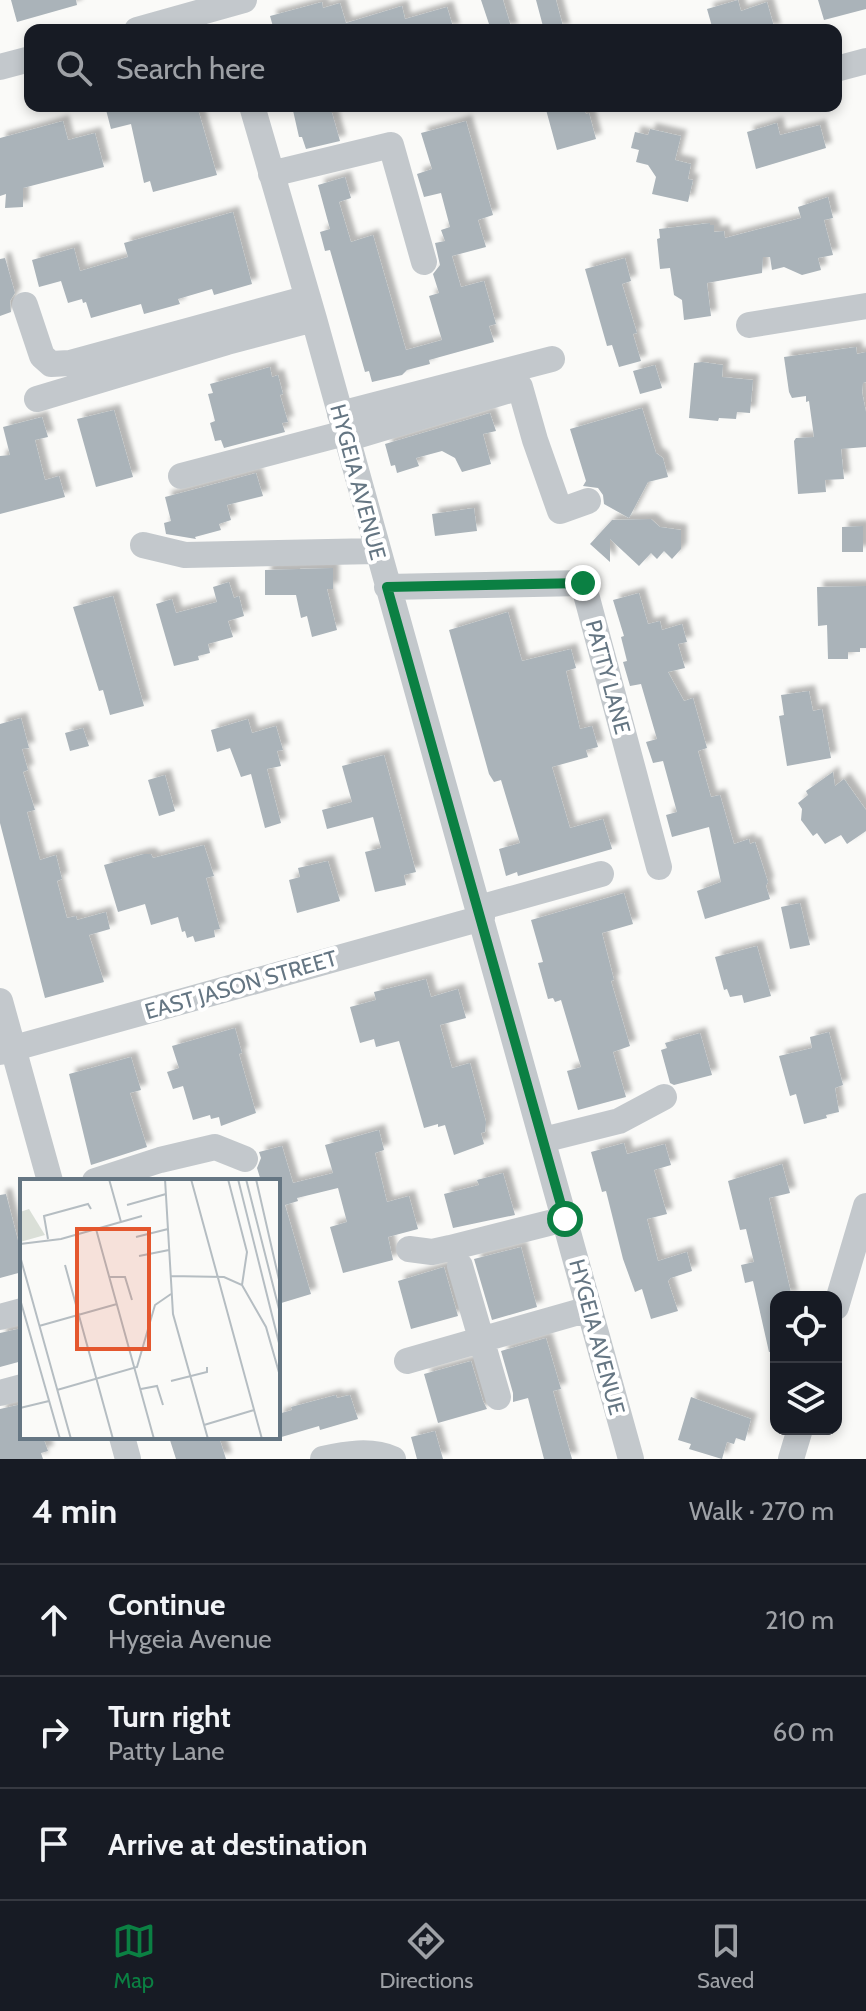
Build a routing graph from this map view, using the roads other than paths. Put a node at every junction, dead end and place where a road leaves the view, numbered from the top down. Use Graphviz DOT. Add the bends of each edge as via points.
graph roads {
  1 [pos="232,12"];
  2 [pos="169,24"];
  3 [pos="24,61"];
  4 [pos="866,61"];
  5 [pos="0,67"];
  6 [pos="842,67"];
  7 [pos="254,112"];
  8 [pos="271,174"];
  9 [pos="424,262"];
  10 [pos="25,305"];
  11 [pos="866,306"];
  12 [pos="311,309"];
  13 [pos="749,325"];
  14 [pos="552,359"];
  15 [pos="37,399"];
  16 [pos="344,429"];
  17 [pos="181,476"];
  18 [pos="588,501"];
  19 [pos="143,545"];
  20 [pos="377,551"];
  21 [pos="387,587"];
  22 [pos="659,867"];
  23 [pos="601,874"];
  24 [pos="480,913"];
  25 [pos="0,1001"];
  26 [pos="6,1051"];
  27 [pos="664,1097"];
  28 [pos="543,1140"];
  29 [pos="245,1159"];
  30 [pos="49,1179"];
  31 [pos="101,1179"];
  32 [pos="866,1206"];
  33 [pos="565,1219"];
  34 [pos="409,1249"];
  35 [pos="460,1266"];
  36 [pos="841,1291"];
  37 [pos="589,1309"];
  38 [pos="20,1312"];
  39 [pos="0,1317"];
  40 [pos="481,1340"];
  41 [pos="407,1361"];
  42 [pos="20,1388"];
  43 [pos="0,1393"];
  44 [pos="498,1397"];
  45 [pos="798,1435"];
  46 [pos="123,1439"];
  47 [pos="128,1459"];
  48 [pos="323,1459"];
  49 [pos="393,1459"];
  50 [pos="631,1459"];
  51 [pos="791,1459"];
  1 -- 2 [label="street"];
  3 -- 5 [label="street"];
  4 -- 6 [label="street"];
  7 -- 8 [label="street, HYGEIA AVENUE"];
  8 -- 9 [label="street" via="391,145"];
  8 -- 12 [label="street, HYGEIA AVENUE"];
  10 -- 12 [label="street" via="42,356 51,364"];
  11 -- 13 [label="street"];
  12 -- 15 [label="street" via="227,342"];
  12 -- 16 [label="street, HYGEIA AVENUE"];
  14 -- 16 [label="street"];
  16 -- 17 [label="street"];
  16 -- 18 [label="street" via="520,387 560,511"];
  16 -- 20 [label="street, HYGEIA AVENUE"];
  19 -- 20 [label="street" via="185,555"];
  20 -- 21 [label="street, HYGEIA AVENUE"];
  21 -- 22 [label="street, PATTY LANE" via="583,583"];
  21 -- 24 [label="street, HYGEIA AVENUE"];
  23 -- 24 [label="street, EAST JASON STREET"];
  24 -- 26 [label="street, EAST JASON STREET"];
  24 -- 28 [label="street, HYGEIA AVENUE"];
  25 -- 26 [label="street"];
  26 -- 30 [label="street"];
  27 -- 28 [label="street" via="619,1121"];
  28 -- 33 [label="street, HYGEIA AVENUE"];
  29 -- 31 [label="street" via="215,1147"];
  32 -- 36 [label="street"];
  33 -- 34 [label="street" via="432,1252"];
  33 -- 37 [label="street, HYGEIA AVENUE"];
  35 -- 40 [label="street"];
  37 -- 40 [label="street"];
  37 -- 50 [label="street, HYGEIA AVENUE"];
  38 -- 39 [label="street"];
  40 -- 41 [label="street"];
  40 -- 44 [label="street"];
  42 -- 43 [label="street"];
  45 -- 51 [label="street"];
  46 -- 47 [label="street"];
  48 -- 49 [label="street" via="351,1454"];
}
